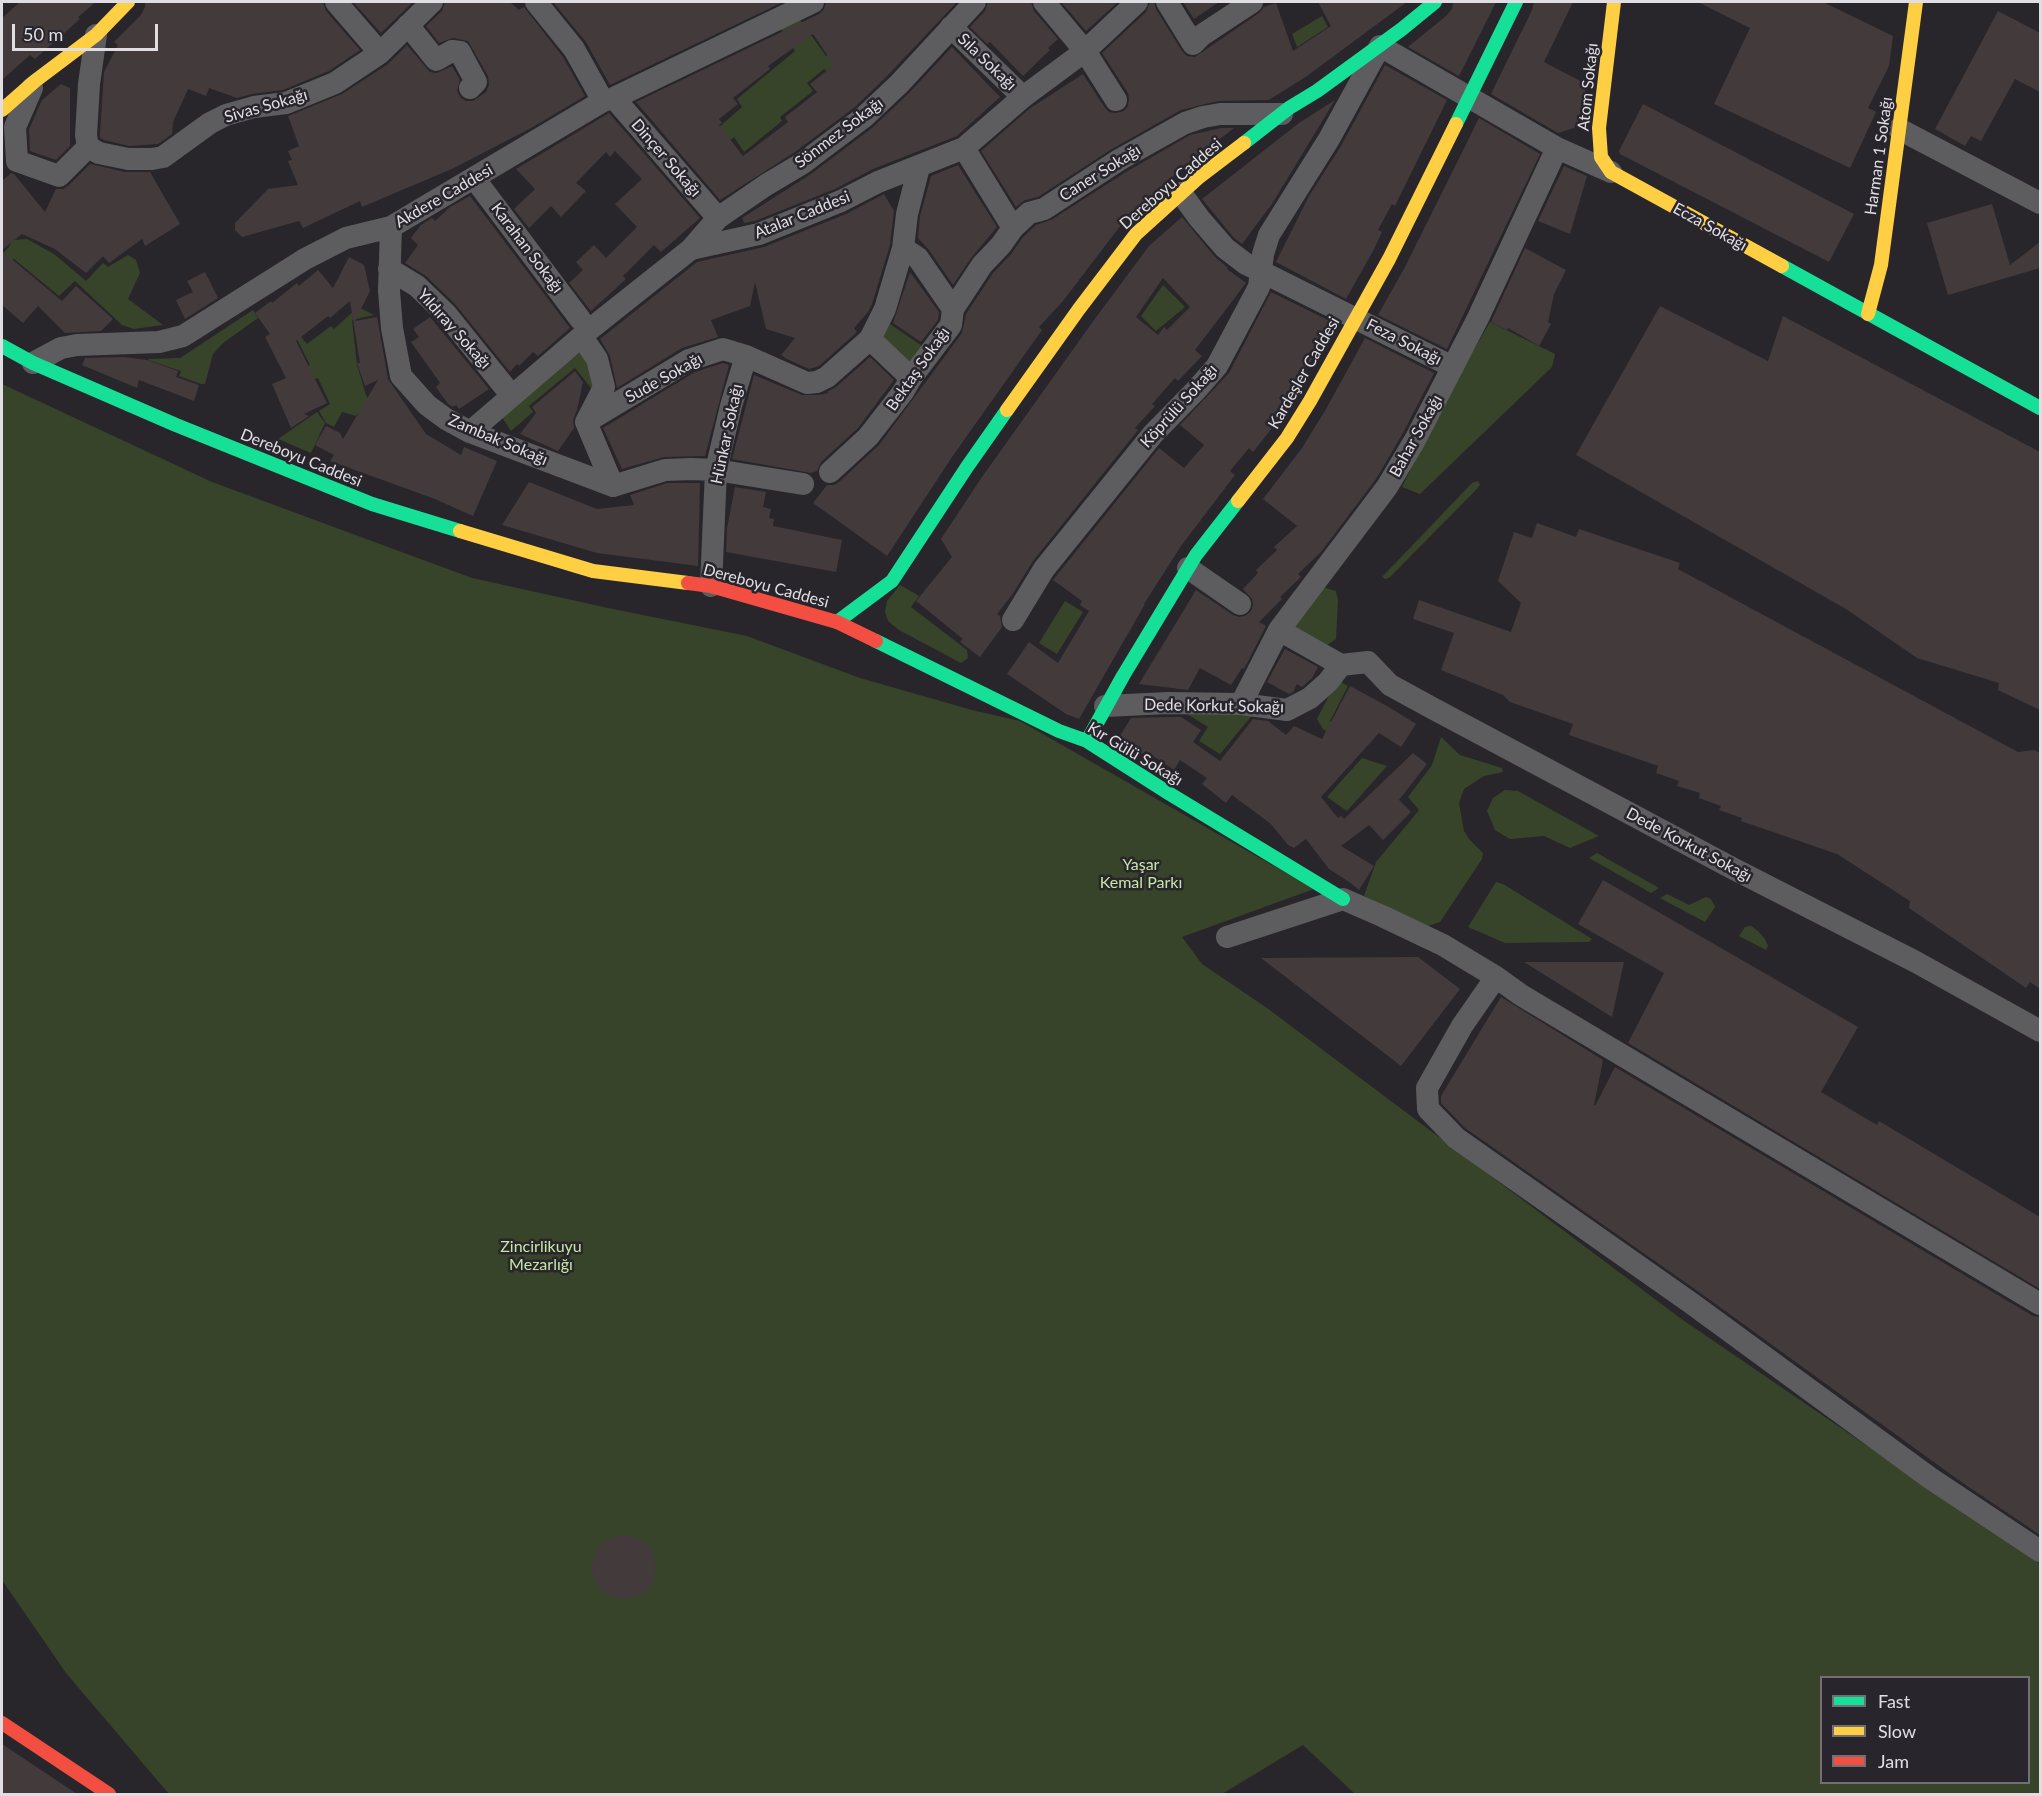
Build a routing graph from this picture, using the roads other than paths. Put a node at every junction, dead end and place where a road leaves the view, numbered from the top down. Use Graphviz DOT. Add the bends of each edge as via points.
graph roads {
  1 [pos="128,2"];
  2 [pos="336,2"];
  3 [pos="432,2"];
  4 [pos="536,2"];
  5 [pos="813,2"];
  6 [pos="975,2"];
  7 [pos="1044,2"];
  8 [pos="1137,2"];
  9 [pos="1167,2"];
  10 [pos="1252,2"];
  11 [pos="1435,2"];
  12 [pos="1516,2"];
  13 [pos="1614,2"];
  14 [pos="1916,2"];
  15 [pos="408,25"];
  16 [pos="951,27"];
  17 [pos="96,35"];
  18 [pos="1380,46"];
  19 [pos="1085,51"];
  20 [pos="380,53"];
  21 [pos="35,81"];
  22 [pos="470,88"];
  23 [pos="1023,97"];
  24 [pos="1470,98"];
  25 [pos="608,100"];
  26 [pos="1116,100"];
  27 [pos="2,111"];
  28 [pos="1282,114"];
  29 [pos="1899,129"];
  30 [pos="88,147"];
  31 [pos="964,148"];
  32 [pos="1557,148"];
  33 [pos="919,167"];
  34 [pos="1611,172"];
  35 [pos="474,178"];
  36 [pos="1181,193"];
  37 [pos="2040,203"];
  38 [pos="718,218"];
  39 [pos="390,227"];
  40 [pos="1013,228"];
  41 [pos="903,248"];
  42 [pos="691,249"];
  43 [pos="389,269"];
  44 [pos="1260,270"];
  45 [pos="952,309"];
  46 [pos="1868,314"];
  47 [pos="1355,317"];
  48 [pos="581,328"];
  49 [pos="870,339"];
  50 [pos="2,346"];
  51 [pos="746,356"];
  52 [pos="33,363"];
  53 [pos="1454,367"];
  54 [pos="911,378"];
  55 [pos="512,396"];
  56 [pos="2040,408"];
  57 [pos="586,422"];
  58 [pos="470,432"];
  59 [pos="716,470"];
  60 [pos="830,472"];
  61 [pos="803,484"];
  62 [pos="613,486"];
  63 [pos="1188,568"];
  64 [pos="711,586"];
  65 [pos="1240,604"];
  66 [pos="1012,620"];
  67 [pos="837,622"];
  68 [pos="1279,630"];
  69 [pos="1341,664"];
  70 [pos="1240,704"];
  71 [pos="1105,706"];
  72 [pos="1087,741"];
  73 [pos="1343,898"];
  74 [pos="1227,937"];
  75 [pos="1496,977"];
  76 [pos="2040,1031"];
  77 [pos="2040,1304"];
  78 [pos="2040,1551"];
  79 [pos="2,1723"];
  80 [pos="109,1794"];
  1 -- 17 [label="street"];
  2 -- 20 [label="street"];
  3 -- 15 [label="street, Sivas Sokağı"];
  4 -- 25 [label="street, Dinçer Sokağı"];
  5 -- 25 [label="street, Akdere Caddesi"];
  6 -- 16 [label="street, Sönmez Sokağı"];
  7 -- 19 [label="street"];
  8 -- 19 [label="street, Atalar Caddesi"];
  9 -- 10 [label="street" via="1193,44"];
  11 -- 18 [label="street, Dereboyu Caddesi"];
  12 -- 24 [label="street, Kardeşler Caddesi"];
  13 -- 34 [label="street, Atom Sokağı" via="1599,128 1601,157"];
  14 -- 29 [label="street, Harman 1 Sokağı"];
  15 -- 20 [label="street, Sivas Sokağı"];
  15 -- 22 [label="street" via="436,60 452,51 459,52 476,82"];
  16 -- 23 [label="street, Sıla Sokağı"];
  16 -- 38 [label="street, Sönmez Sokağı" via="864,117 803,163"];
  17 -- 21 [label="street"];
  17 -- 30 [label="street" via="87,114"];
  18 -- 24 [label="street, Ecza Sokağı"];
  18 -- 28 [label="street, Dereboyu Caddesi"];
  18 -- 44 [label="street, Köprülü Sokağı" via="1269,236"];
  19 -- 23 [label="street, Atalar Caddesi"];
  19 -- 26 [label="street"];
  20 -- 30 [label="street, Sivas Sokağı" via="335,83 286,104 226,115 163,157 128,159"];
  21 -- 27 [label="street"];
  21 -- 30 [label="street" via="15,127 17,161 59,176"];
  23 -- 31 [label="street, Atalar Caddesi"];
  24 -- 32 [label="street, Ecza Sokağı"];
  24 -- 47 [label="street, Kardeşler Caddesi" via="1389,259"];
  25 -- 35 [label="street, Akdere Caddesi"];
  25 -- 38 [label="street, Dinçer Sokağı"];
  28 -- 36 [label="street, Dereboyu Caddesi"];
  28 -- 40 [label="street, Caner Sokağı" via="1221,114 1185,123 1044,209 1029,213"];
  29 -- 37 [label="street"];
  29 -- 46 [label="street, Harman 1 Sokağı" via="1881,265"];
  31 -- 33 [label="street, Atalar Caddesi"];
  31 -- 40 [label="street"];
  32 -- 34 [label="street, Ecza Sokağı"];
  32 -- 53 [label="street, Bahar Sokağı"];
  33 -- 41 [label="street"];
  33 -- 42 [label="street, Atalar Caddesi" via="759,234"];
  34 -- 46 [label="street, Ecza Sokağı"];
  35 -- 39 [label="street, Akdere Caddesi"];
  35 -- 48 [label="street, Karahan Sokağı"];
  36 -- 44 [label="street, Feza Sokağı" via="1225,248"];
  36 -- 67 [label="street, Dereboyu Caddesi" via="1136,234 1079,309 932,517 892,581"];
  38 -- 42 [label="street, Sönmez Sokağı"];
  39 -- 43 [label="street, Zambak Sokağı"];
  39 -- 52 [label="street, Akdere Caddesi" via="346,238 304,259 210,320 171,340 77,345 61,348"];
  40 -- 45 [label="street, Bektaş Sokağı"];
  41 -- 45 [label="street" via="918,258"];
  41 -- 49 [label="street" via="885,309"];
  42 -- 48 [label="street, Atalar Caddesi"];
  43 -- 55 [label="street, Yıldıray Sokağı" via="417,286 446,314"];
  43 -- 58 [label="street, Zambak Sokağı" via="392,328 401,376 427,405"];
  44 -- 47 [label="street, Feza Sokağı"];
  44 -- 66 [label="street, Köprülü Sokağı" via="1259,287 1217,366 1153,434 1051,560"];
  45 -- 54 [label="street, Bektaş Sokağı" via="951,325"];
  46 -- 56 [label="street, Ecza Sokağı"];
  47 -- 53 [label="street, Feza Sokağı"];
  47 -- 63 [label="street, Kardeşler Caddesi" via="1287,438"];
  48 -- 55 [label="street, Atalar Caddesi"];
  48 -- 57 [label="street, Karahan Sokağı" via="597,358 604,387"];
  49 -- 51 [label="street, Sude Sokağı" via="828,377 817,382 807,383"];
  49 -- 54 [label="street"];
  50 -- 52 [label="street, Dereboyu Caddesi"];
  51 -- 57 [label="street, Sude Sokağı" via="723,349 689,360"];
  51 -- 59 [label="street, Hünkar Sokağı"];
  52 -- 64 [label="street, Dereboyu Caddesi" via="372,504 592,571"];
  53 -- 68 [label="street, Bahar Sokağı" via="1387,487"];
  54 -- 60 [label="street, Bektaş Sokağı" via="868,437"];
  55 -- 58 [label="street, Atalar Caddesi"];
  57 -- 62 [label="street"];
  58 -- 62 [label="street, Zambak Sokağı"];
  59 -- 61 [label="street"];
  59 -- 62 [label="street" via="665,470"];
  59 -- 64 [label="street, Hünkar Sokağı"];
  63 -- 65 [label="street"];
  63 -- 71 [label="street, Kardeşler Caddesi"];
  64 -- 67 [label="street, Dereboyu Caddesi"];
  67 -- 72 [label="street, Kır Gülü Sokağı" via="1059,731"];
  68 -- 69 [label="street, Dede Korkut Sokağı"];
  68 -- 70 [label="street, Bahar Sokağı"];
  69 -- 70 [label="street, Dede Korkut Sokağı" via="1310,698 1287,710"];
  69 -- 76 [label="street, Dede Korkut Sokağı" via="1368,662 1390,685"];
  70 -- 71 [label="street, Dede Korkut Sokağı"];
  71 -- 72 [label="street, Kardeşler Caddesi"];
  72 -- 73 [label="street, Kır Gülü Sokağı"];
  73 -- 74 [label="street"];
  73 -- 75 [label="street" via="1443,945"];
  75 -- 77 [label="street"];
  75 -- 78 [label="street" via="1462,1026 1427,1088 1428,1109 1456,1138 1930,1478"];
  79 -- 80 [label="street"];
}
